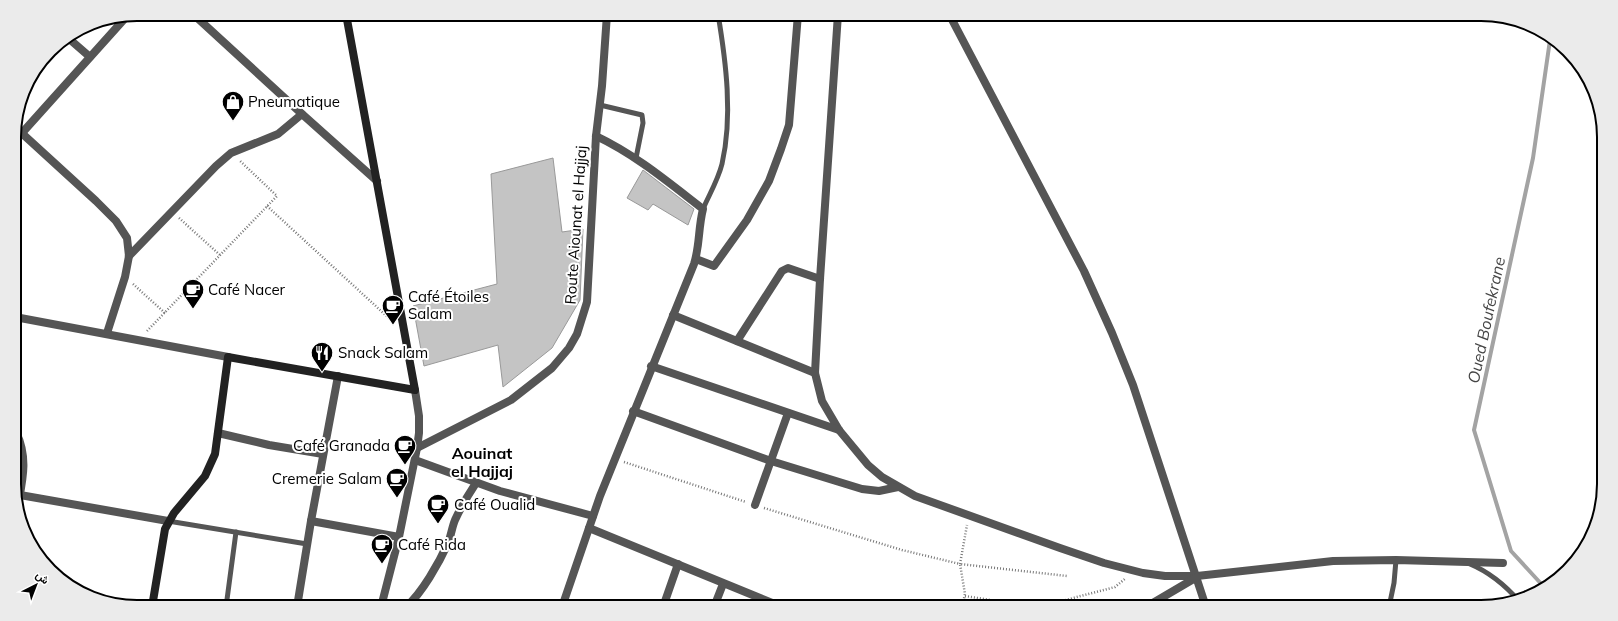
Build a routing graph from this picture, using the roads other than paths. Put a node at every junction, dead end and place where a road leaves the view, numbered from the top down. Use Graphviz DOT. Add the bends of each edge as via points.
graph roads {
  1 [pos="201,21"];
  2 [pos="347,21"];
  3 [pos="606,21"];
  4 [pos="719,21"];
  5 [pos="797,21"];
  6 [pos="838,21"];
  7 [pos="953,21"];
  8 [pos="121,22"];
  9 [pos="72,41"];
  10 [pos="90,57"];
  11 [pos="600,105"];
  12 [pos="302,114"];
  13 [pos="22,133"];
  14 [pos="596,136"];
  15 [pos="636,158"];
  16 [pos="377,181"];
  17 [pos="703,209"];
  18 [pos="130,256"];
  19 [pos="696,259"];
  20 [pos="820,279"];
  21 [pos="672,315"];
  22 [pos="21,318"];
  23 [pos="107,333"];
  24 [pos="737,341"];
  25 [pos="228,357"];
  26 [pos="651,366"];
  27 [pos="815,373"];
  28 [pos="338,376"];
  29 [pos="415,390"];
  30 [pos="633,411"];
  31 [pos="788,413"];
  32 [pos="839,430"];
  33 [pos="218,433"];
  34 [pos="21,446"];
  35 [pos="417,448"];
  36 [pos="324,454"];
  37 [pos="415,460"];
  38 [pos="771,461"];
  39 [pos="476,482"];
  40 [pos="898,487"];
  41 [pos="21,489"];
  42 [pos="21,495"];
  43 [pos="755,505"];
  44 [pos="593,516"];
  45 [pos="168,521"];
  46 [pos="311,521"];
  47 [pos="588,528"];
  48 [pos="236,532"];
  49 [pos="399,537"];
  50 [pos="308,544"];
  51 [pos="1396,560"];
  52 [pos="1465,562"];
  53 [pos="1503,563"];
  54 [pos="678,564"];
  55 [pos="1197,576"];
  56 [pos="723,584"];
  57 [pos="1514,595"];
  58 [pos="153,600"];
  59 [pos="227,600"];
  60 [pos="298,600"];
  61 [pos="383,600"];
  62 [pos="412,600"];
  63 [pos="564,600"];
  64 [pos="665,600"];
  65 [pos="717,600"];
  66 [pos="764,600"];
  67 [pos="1158,600"];
  68 [pos="1204,600"];
  69 [pos="1390,600"];
  1 -- 12 [label="street"];
  2 -- 16 [label="street"];
  3 -- 11 [label="street, Route Aiounat el Hajjaj"];
  4 -- 17 [label="lane" via="727,91 726,143 721,165"];
  5 -- 19 [label="street" via="789,125 769,181 714,266"];
  6 -- 20 [label="street"];
  7 -- 55 [label="street" via="1084,271 1109,326 1133,385"];
  8 -- 10 [label="street"];
  9 -- 10 [label="street"];
  10 -- 13 [label="street"];
  11 -- 14 [label="street, Route Aiounat el Hajjaj"];
  11 -- 15 [label="lane" via="642,115 643,123"];
  12 -- 16 [label="street"];
  12 -- 18 [label="street" via="278,134 231,153"];
  13 -- 18 [label="street" via="116,221 127,238"];
  14 -- 15 [label="street"];
  14 -- 35 [label="street, Route Aiounat el Hajjaj" via="588,302 577,334 569,348 552,368 511,400"];
  15 -- 17 [label="street"];
  16 -- 29 [label="street"];
  17 -- 19 [label="street"];
  18 -- 23 [label="street"];
  19 -- 21 [label="street"];
  20 -- 24 [label="street" via="788,268 782,271"];
  20 -- 27 [label="street"];
  21 -- 24 [label="street"];
  21 -- 26 [label="street"];
  22 -- 23 [label="street"];
  23 -- 25 [label="street"];
  24 -- 27 [label="street"];
  25 -- 28 [label="street"];
  25 -- 33 [label="street"];
  26 -- 30 [label="street"];
  26 -- 31 [label="street"];
  27 -- 32 [label="street" via="822,401"];
  28 -- 29 [label="street"];
  28 -- 36 [label="street"];
  29 -- 35 [label="street" via="419,416"];
  30 -- 38 [label="street"];
  30 -- 44 [label="street"];
  31 -- 32 [label="street"];
  31 -- 38 [label="street"];
  32 -- 40 [label="street" via="868,465"];
  33 -- 36 [label="street"];
  33 -- 45 [label="street" via="211,466"];
  34 -- 41 [label="street" via="25,464"];
  35 -- 37 [label="street"];
  36 -- 46 [label="street"];
  37 -- 39 [label="street"];
  37 -- 49 [label="street"];
  38 -- 40 [label="street" via="867,490 878,491"];
  38 -- 43 [label="street"];
  39 -- 44 [label="street"];
  39 -- 62 [label="street" via="464,501 440,560"];
  40 -- 55 [label="street" via="915,496 1060,548 1134,571 1165,576"];
  42 -- 45 [label="street"];
  44 -- 47 [label="street"];
  45 -- 48 [label="lane"];
  45 -- 58 [label="street" via="164,529"];
  46 -- 49 [label="street"];
  46 -- 50 [label="street"];
  47 -- 54 [label="street"];
  47 -- 63 [label="street"];
  48 -- 50 [label="lane"];
  48 -- 59 [label="lane"];
  49 -- 61 [label="street"];
  50 -- 60 [label="street"];
  51 -- 52 [label="street"];
  51 -- 55 [label="street" via="1333,561"];
  51 -- 69 [label="lane"];
  52 -- 53 [label="street"];
  52 -- 57 [label="lane" via="1496,579"];
  54 -- 56 [label="street"];
  54 -- 64 [label="street"];
  55 -- 67 [label="street"];
  55 -- 68 [label="street"];
  56 -- 65 [label="street"];
  56 -- 66 [label="street"];
}
